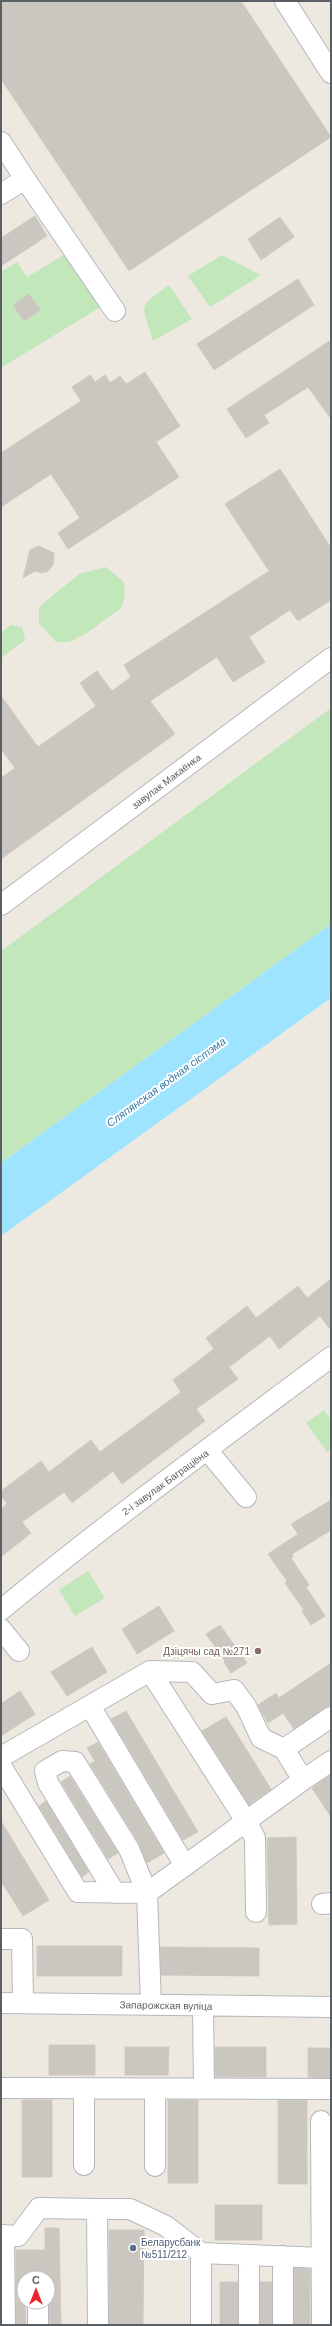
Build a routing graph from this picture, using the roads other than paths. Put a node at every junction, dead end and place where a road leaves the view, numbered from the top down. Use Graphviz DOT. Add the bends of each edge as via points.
graph roads {
  1 [pos="285,1"];
  2 [pos="331,73"];
  3 [pos="1,142"];
  4 [pos="25,179"];
  5 [pos="1,194"];
  6 [pos="115,311"];
  7 [pos="331,658"];
  8 [pos="1,905"];
  9 [pos="331,1357"];
  10 [pos="208,1451"];
  11 [pos="246,1497"];
  12 [pos="1,1610"];
  13 [pos="1,1629"];
  14 [pos="19,1651"];
  15 [pos="150,1670"];
  16 [pos="90,1706"];
  17 [pos="331,1717"];
  18 [pos="284,1749"];
  19 [pos="1,1757"];
  20 [pos="331,1761"];
  21 [pos="1,1766"];
  22 [pos="303,1780"];
  23 [pos="246,1821"];
  24 [pos="185,1866"];
  25 [pos="115,1893"];
  26 [pos="147,1893"];
  27 [pos="256,1912"];
  28 [pos="1,1939"];
  29 [pos="1,2003"];
  30 [pos="23,2003"];
  31 [pos="151,2004"];
  32 [pos="204,2005"];
  33 [pos="331,2007"];
  34 [pos="1,2088"];
  35 [pos="84,2088"];
  36 [pos="155,2088"];
  37 [pos="204,2088"];
  38 [pos="331,2089"];
  39 [pos="321,2121"];
  40 [pos="84,2165"];
  41 [pos="155,2166"];
  42 [pos="97,2209"];
  43 [pos="325,2209"];
  44 [pos="2,2235"];
  45 [pos="201,2253"];
  46 [pos="250,2255"];
  47 [pos="283,2256"];
  48 [pos="322,2258"];
  49 [pos="38,2310"];
  50 [pos="6,2325"];
  51 [pos="38,2325"];
  52 [pos="98,2325"];
  53 [pos="201,2325"];
  54 [pos="249,2325"];
  55 [pos="283,2325"];
  56 [pos="322,2325"];
  1 -- 2 [label="street"];
  3 -- 4 [label="street"];
  4 -- 5 [label="street"];
  4 -- 6 [label="street"];
  7 -- 8 [label="street, завулак Макаёнка"];
  9 -- 10 [label="street, 2-і завулак Баграціёна"];
  10 -- 11 [label="street"];
  10 -- 12 [label="street, 2-і завулак Баграціёна" via="114,1518"];
  13 -- 14 [label="street"];
  15 -- 16 [label="street"];
  15 -- 18 [label="street" via="192,1672 212,1694 234,1690 246,1706 261,1738"];
  15 -- 23 [label="street"];
  16 -- 19 [label="street"];
  16 -- 24 [label="street"];
  17 -- 18 [label="street"];
  18 -- 22 [label="street"];
  20 -- 22 [label="street"];
  21 -- 25 [label="street" via="78,1892"];
  22 -- 23 [label="street"];
  23 -- 24 [label="street"];
  23 -- 27 [label="street" via="255,1838"];
  24 -- 26 [label="street"];
  25 -- 26 [label="street"];
  25 -- 26 [label="street" via="48,1783 45,1772 62,1761 75,1762 129,1849"];
  26 -- 31 [label="street"];
  28 -- 30 [label="street" via="22,1939"];
  29 -- 30 [label="street, Запарожская вуліца"];
  30 -- 31 [label="street, Запарожская вуліца"];
  31 -- 32 [label="street, Запарожская вуліца"];
  32 -- 33 [label="street, Запарожская вуліца"];
  32 -- 37 [label="street"];
  34 -- 35 [label="street"];
  35 -- 36 [label="street"];
  35 -- 40 [label="street"];
  36 -- 37 [label="street"];
  36 -- 41 [label="street"];
  37 -- 38 [label="street"];
  39 -- 43 [label="street"];
  42 -- 44 [label="street" via="39,2208 18,2236"];
  42 -- 45 [label="street" via="130,2209 166,2226"];
  42 -- 52 [label="street"];
  43 -- 48 [label="street"];
  44 -- 50 [label="street"];
  45 -- 46 [label="street"];
  45 -- 53 [label="street"];
  46 -- 47 [label="street"];
  46 -- 54 [label="street"];
  47 -- 48 [label="street"];
  47 -- 55 [label="street"];
  48 -- 56 [label="street"];
  49 -- 51 [label="street"];
}
